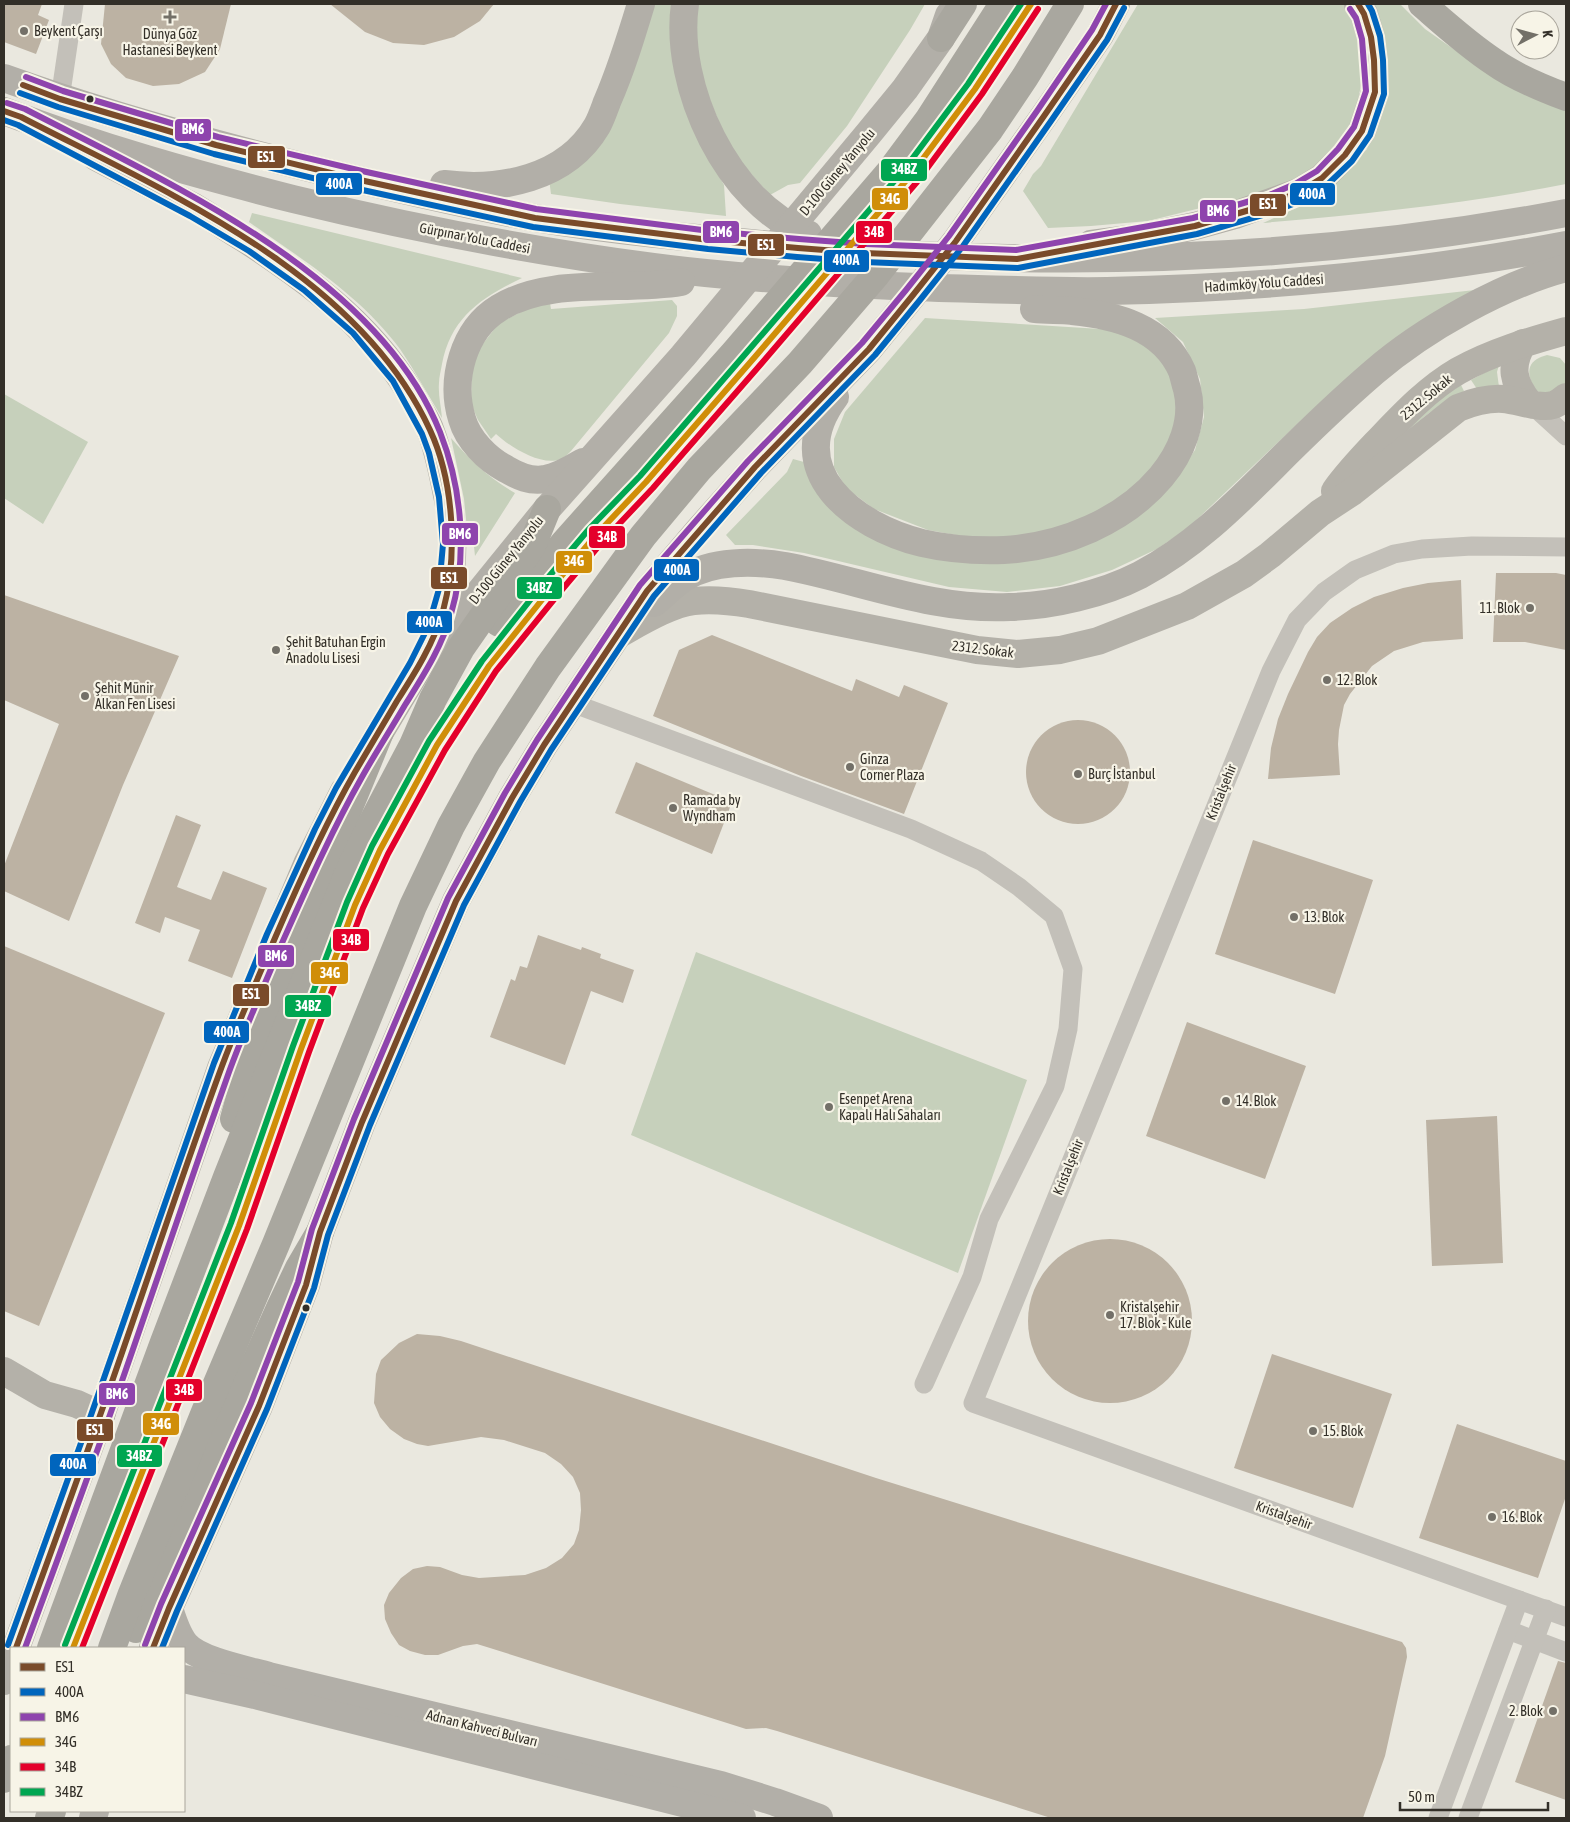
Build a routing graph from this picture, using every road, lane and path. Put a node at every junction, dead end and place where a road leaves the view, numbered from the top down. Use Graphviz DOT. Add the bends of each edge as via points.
graph roads {
  1 [pos="74,4"];
  2 [pos="641,4"];
  3 [pos="685,4"];
  4 [pos="953,4"];
  5 [pos="964,4"];
  6 [pos="1003,4"];
  7 [pos="1070,4"];
  8 [pos="1358,4"];
  9 [pos="1422,4"];
  10 [pos="1109,18"];
  11 [pos="941,38"];
  12 [pos="4,58"];
  13 [pos="4,78"];
  14 [pos="60,98"];
  15 [pos="1566,98"];
  16 [pos="12,114"];
  17 [pos="360,180"];
  18 [pos="1566,213"];
  19 [pos="1566,245"];
  20 [pos="864,253"];
  21 [pos="1017,259"];
  22 [pos="1566,268"];
  23 [pos="717,274"];
  24 [pos="959,288"];
  25 [pos="1562,335"];
  26 [pos="1522,344"];
  27 [pos="868,349"];
  28 [pos="1566,397"];
  29 [pos="1529,403"];
  30 [pos="1566,436"];
  31 [pos="606,444"];
  32 [pos="546,509"];
  33 [pos="1320,513"];
  34 [pos="1566,547"];
  35 [pos="620,634"];
  36 [pos="419,666"];
  37 [pos="572,703"];
  38 [pos="380,732"];
  39 [pos="413,744"];
  40 [pos="227,1177"];
  41 [pos="320,1232"];
  42 [pos="4,1360"];
  43 [pos="4,1371"];
  44 [pos="924,1384"];
  45 [pos="93,1410"];
  46 [pos="1519,1600"];
  47 [pos="169,1608"];
  48 [pos="1546,1609"];
  49 [pos="1566,1617"];
  50 [pos="1508,1630"];
  51 [pos="1534,1640"];
  52 [pos="16,1647"];
  53 [pos="51,1647"];
  54 [pos="112,1647"];
  55 [pos="127,1647"];
  56 [pos="153,1647"];
  57 [pos="1566,1652"];
  58 [pos="10,1663"];
  59 [pos="185,1679"];
  60 [pos="4,1681"];
  61 [pos="1465,1746"];
  62 [pos="1492,1756"];
  63 [pos="10,1762"];
  64 [pos="4,1780"];
  65 [pos="771,1810"];
  66 [pos="742,1818"];
  67 [pos="819,1818"];
  68 [pos="1438,1818"];
  69 [pos="1468,1818"];
  1 -- 14 [label="street"];
  2 -- 17 [label="main road" via="619,74 597,127 576,152 548,171 520,181 478,187"];
  3 -- 20 [label="main road" via="684,48 692,83 714,143 733,173 773,215 797,230"];
  4 -- 11 [label="main road, D-100 Güney Yanyolu"];
  5 -- 11 [label="highway"];
  6 -- 39 [label="highway" via="929,119 888,174 526,588"];
  7 -- 54 [label="highway" via="990,129 875,276 800,363 699,469 643,536 548,667 487,761 451,826 410,915 205,1412"];
  8 -- 21 [label="main road" via="1371,37 1375,92 1362,131 1345,155 1322,178 1270,204 1195,226"];
  9 -- 15 [label="highway" via="1494,63"];
  10 -- 27 [label="main road" via="956,241"];
  11 -- 31 [label="main road, D-100 Güney Yanyolu" via="905,89"];
  12 -- 14 [label="main road" via="25,67"];
  13 -- 14 [label="main road"];
  14 -- 17 [label="main road" via="216,145"];
  16 -- 23 [label="main road, Gürpınar Yolu Caddesi" via="175,168 336,209 491,242"];
  16 -- 36 [label="main road" via="195,208 303,278 348,315 379,347 408,386 431,431 442,468 452,538 449,590 437,629"];
  17 -- 20 [label="main road" via="535,218 709,240"];
  18 -- 21 [label="main road" via="1471,229 1325,247 1157,258"];
  19 -- 24 [label="main road, Hadımköy Yolu Caddesi" via="1338,278 1107,291"];
  20 -- 21 [label="main road"];
  22 -- 35 [label="main road" via="1520,284 1478,304 1414,342 1331,410 1189,545 1139,576 1054,604 977,607 928,601 785,566 738,562 684,577"];
  23 -- 24 [label="main road, Gürpınar Yolu Caddesi" via="809,282"];
  23 -- 31 [label="main road" via="679,283 554,290 522,298 499,309 480,324 467,345 460,367 458,398 462,420 475,443 494,463 516,476 546,479 588,459"];
  24 -- 27 [label="main road" via="1006,305 1098,314 1153,334 1182,371 1188,395 1188,422 1181,447 1152,488 1099,525 1061,539 1006,550 921,543 859,516 834,495 822,477 816,453 817,430 826,409"];
  25 -- 26 [label="street, 2312. Sokak"];
  26 -- 29 [label="street" via="1514,367 1516,380"];
  26 -- 33 [label="street, 2312. Sokak" via="1460,370 1411,407 1345,476"];
  27 -- 35 [label="main road" via="698,531 647,591"];
  28 -- 29 [label="street, 2312. Sokak" via="1553,405"];
  29 -- 30 [label="street"];
  29 -- 33 [label="street, 2312. Sokak" via="1489,399 1458,408 1352,492"];
  31 -- 32 [label="main road, D-100 Güney Yanyolu"];
  32 -- 36 [label="main road, D-100 Güney Yanyolu"];
  32 -- 39 [label="highway" via="532,546 461,648"];
  33 -- 35 [label="street, 2312. Sokak" via="1244,574 1187,606 1098,641 1060,650 1018,654 977,650 720,600 693,601 656,614"];
  34 -- 46 [label="street, Kristalşehir" via="1472,546 1394,554 1355,570 1324,592 1297,620 1271,671 973,1402"];
  35 -- 37 [label="main road"];
  36 -- 38 [label="main road, D-100 Güney Yanyolu"];
  37 -- 41 [label="main road" via="512,798 456,902 362,1122"];
  37 -- 44 [label="street" via="911,829 981,861 1054,916 1073,969 1068,1029 1055,1086 989,1219 972,1277"];
  38 -- 40 [label="highway" via="327,861 244,1083 231,1130"];
  38 -- 45 [label="main road, D-100 Güney Yanyolu" via="308,862 255,986"];
  39 -- 40 [label="highway" via="349,871"];
  40 -- 53 [label="highway"];
  41 -- 47 [label="main road" via="306,1285 259,1406"];
  41 -- 55 [label="highway" via="276,1316"];
  42 -- 45 [label="street"];
  43 -- 45 [label="street" via="45,1395"];
  45 -- 52 [label="main road, D-100 Güney Yanyolu"];
  46 -- 48 [label="street, Kristalşehir"];
  46 -- 50 [label="street"];
  47 -- 56 [label="main road"];
  47 -- 65 [label="main road, Adnan Kahveci Bulvarı" via="186,1646 222,1663 721,1785"];
  48 -- 49 [label="street, Kristalşehir"];
  48 -- 51 [label="street"];
  50 -- 51 [label="street"];
  50 -- 61 [label="street"];
  51 -- 57 [label="street"];
  51 -- 62 [label="street"];
  58 -- 60 [label="main road"];
  59 -- 66 [label="main road, Adnan Kahveci Bulvarı"];
  61 -- 62 [label="street"];
  61 -- 68 [label="street"];
  62 -- 69 [label="street"];
  63 -- 64 [label="highway"];
  65 -- 67 [label="main road, Adnan Kahveci Bulvarı"];
}
